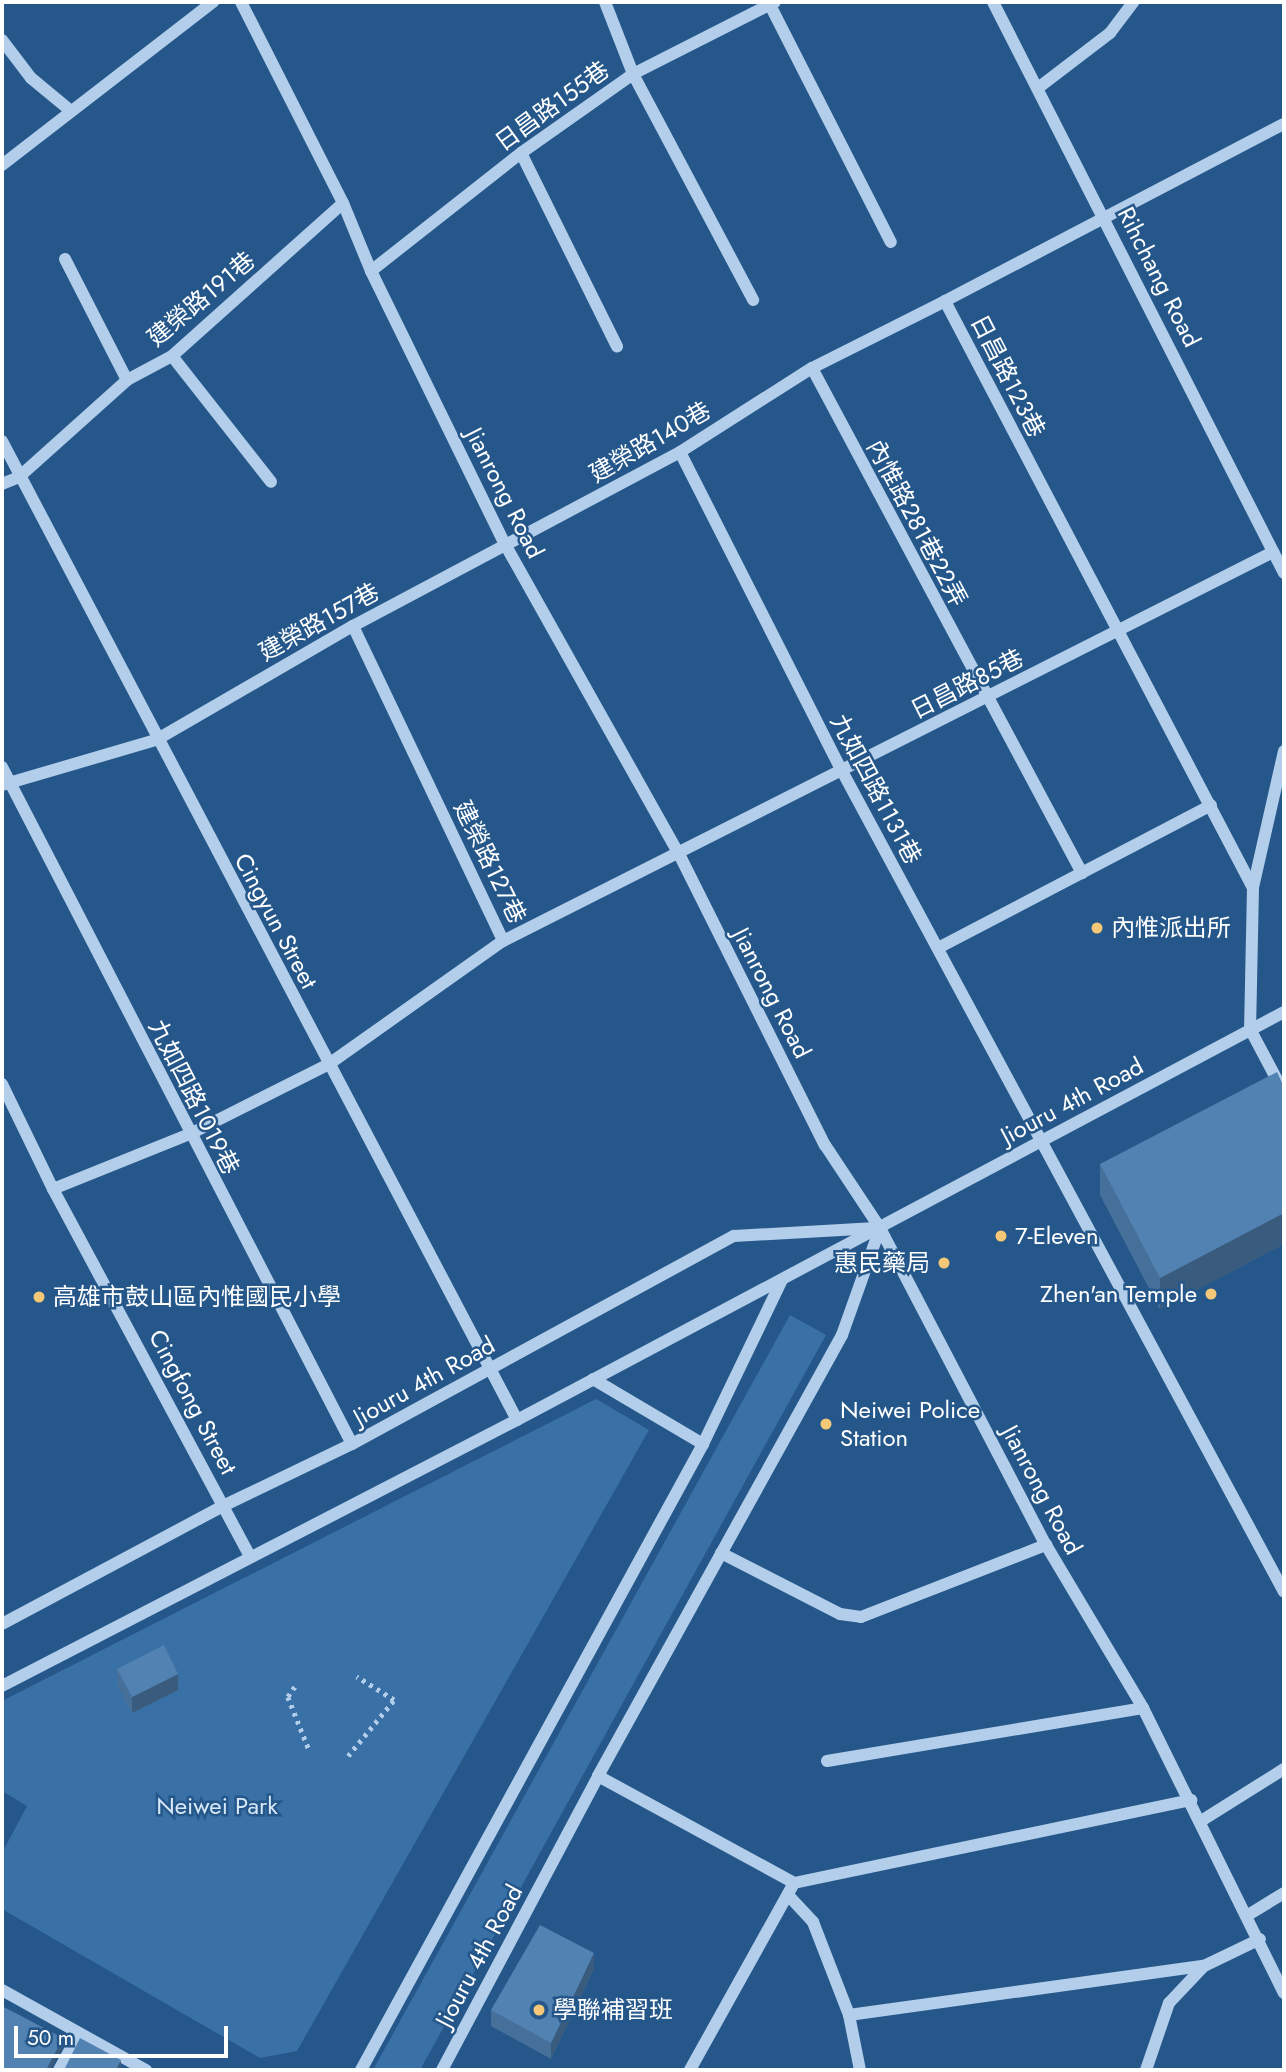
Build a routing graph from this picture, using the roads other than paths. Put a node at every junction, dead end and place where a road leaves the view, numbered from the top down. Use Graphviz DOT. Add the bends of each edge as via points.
graph roads {
  1 [pos="213,2"];
  2 [pos="241,2"];
  3 [pos="605,2"];
  4 [pos="993,2"];
  5 [pos="1133,2"];
  6 [pos="773,3"];
  7 [pos="2,40"];
  8 [pos="633,74"];
  9 [pos="1038,88"];
  10 [pos="71,111"];
  11 [pos="1284,124"];
  12 [pos="521,153"];
  13 [pos="2,165"];
  14 [pos="343,203"];
  15 [pos="1104,215"];
  16 [pos="891,242"];
  17 [pos="65,258"];
  18 [pos="371,271"];
  19 [pos="753,300"];
  20 [pos="945,301"];
  21 [pos="617,346"];
  22 [pos="172,356"];
  23 [pos="812,368"];
  24 [pos="127,380"];
  25 [pos="2,441"];
  26 [pos="680,452"];
  27 [pos="19,477"];
  28 [pos="271,482"];
  29 [pos="2,484"];
  30 [pos="506,546"];
  31 [pos="1273,552"];
  32 [pos="1284,573"];
  33 [pos="353,626"];
  34 [pos="1117,632"];
  35 [pos="985,698"];
  36 [pos="156,740"];
  37 [pos="1284,751"];
  38 [pos="2,767"];
  39 [pos="842,771"];
  40 [pos="5,783"];
  41 [pos="1211,805"];
  42 [pos="679,853"];
  43 [pos="1082,873"];
  44 [pos="1253,888"];
  45 [pos="503,941"];
  46 [pos="938,948"];
  47 [pos="1284,1012"];
  48 [pos="1250,1029"];
  49 [pos="329,1064"];
  50 [pos="2,1084"];
  51 [pos="1284,1093"];
  52 [pos="190,1134"];
  53 [pos="1041,1142"];
  54 [pos="53,1189"];
  55 [pos="880,1228"];
  56 [pos="782,1279"];
  57 [pos="491,1368"];
  58 [pos="593,1379"];
  59 [pos="517,1420"];
  60 [pos="352,1444"];
  61 [pos="703,1444"];
  62 [pos="225,1506"];
  63 [pos="1046,1545"];
  64 [pos="720,1552"];
  65 [pos="249,1554"];
  66 [pos="1284,1592"];
  67 [pos="2,1624"];
  68 [pos="2,1686"];
  69 [pos="1143,1708"];
  70 [pos="827,1761"];
  71 [pos="1284,1769"];
  72 [pos="598,1776"];
  73 [pos="1191,1800"];
  74 [pos="1201,1821"];
  75 [pos="794,1883"];
  76 [pos="1284,1894"];
  77 [pos="788,1895"];
  78 [pos="1248,1914"];
  79 [pos="1259,1939"];
  80 [pos="1204,1966"];
  81 [pos="2,1990"];
  82 [pos="1284,1993"];
  83 [pos="849,2015"];
  84 [pos="79,2033"];
  85 [pos="59,2070"];
  86 [pos="146,2070"];
  87 [pos="360,2070"];
  88 [pos="442,2070"];
  89 [pos="690,2070"];
  90 [pos="860,2070"];
  91 [pos="1146,2070"];
  1 -- 10 [label="street"];
  2 -- 14 [label="street, Jianrong Road"];
  3 -- 8 [label="street"];
  4 -- 9 [label="street, Rihchang Road"];
  5 -- 9 [label="street" via="1110,33"];
  6 -- 8 [label="street, 日昌路155巷"];
  6 -- 16 [label="street"];
  7 -- 10 [label="street" via="31,78"];
  8 -- 12 [label="street, 日昌路155巷"];
  8 -- 19 [label="street"];
  9 -- 15 [label="street, Rihchang Road"];
  10 -- 13 [label="street"];
  11 -- 15 [label="street, 日昌路123巷"];
  12 -- 18 [label="street, 日昌路155巷"];
  12 -- 21 [label="street"];
  14 -- 18 [label="street, Jianrong Road"];
  14 -- 22 [label="street, 建榮路191巷"];
  15 -- 20 [label="street, 日昌路123巷"];
  15 -- 31 [label="street, Rihchang Road"];
  17 -- 24 [label="street"];
  18 -- 30 [label="street, Jianrong Road"];
  20 -- 23 [label="street, 建榮路140巷"];
  20 -- 34 [label="street, 日昌路123巷"];
  22 -- 24 [label="street, 建榮路191巷"];
  22 -- 28 [label="street"];
  23 -- 26 [label="street, 建榮路140巷"];
  23 -- 35 [label="street, 內惟路281巷22弄"];
  24 -- 27 [label="street, 建榮路191巷"];
  25 -- 27 [label="street, Cingyun Street"];
  26 -- 30 [label="street, 建榮路140巷"];
  26 -- 39 [label="street, 九如四路1131巷"];
  27 -- 29 [label="street, 建榮路191巷"];
  27 -- 36 [label="street, Cingyun Street"];
  30 -- 33 [label="street, 建榮路157巷"];
  30 -- 42 [label="street, Jianrong Road"];
  31 -- 32 [label="street, Rihchang Road"];
  31 -- 34 [label="street, 日昌路85巷"];
  33 -- 36 [label="street, 建榮路157巷"];
  33 -- 45 [label="street, 建榮路127巷"];
  34 -- 35 [label="street, 日昌路85巷"];
  34 -- 41 [label="street, 日昌路123巷"];
  35 -- 39 [label="street, 日昌路85巷"];
  35 -- 43 [label="street, 內惟路281巷22弄"];
  36 -- 40 [label="street, 建榮路157巷"];
  36 -- 49 [label="street, Cingyun Street"];
  37 -- 44 [label="street"];
  38 -- 40 [label="street, 九如四路1019巷"];
  39 -- 42 [label="street, 日昌路85巷"];
  39 -- 46 [label="street, 九如四路1131巷"];
  40 -- 52 [label="street, 九如四路1019巷"];
  41 -- 43 [label="street"];
  41 -- 44 [label="street, 日昌路123巷"];
  42 -- 45 [label="street, 建榮路127巷"];
  42 -- 55 [label="street, Jianrong Road" via="825,1145"];
  43 -- 46 [label="street"];
  44 -- 48 [label="street"];
  45 -- 49 [label="street"];
  46 -- 53 [label="street, 九如四路1131巷"];
  47 -- 48 [label="street, Jiouru 4th Road"];
  48 -- 51 [label="street"];
  48 -- 53 [label="street, Jiouru 4th Road"];
  49 -- 52 [label="street"];
  49 -- 57 [label="street, Cingyun Street"];
  50 -- 54 [label="street, Cingfong Street"];
  52 -- 54 [label="street"];
  52 -- 60 [label="street, 九如四路1019巷"];
  53 -- 55 [label="street, Jiouru 4th Road"];
  53 -- 66 [label="street, 九如四路1131巷"];
  54 -- 62 [label="street, Cingfong Street"];
  55 -- 56 [label="street, Jiouru 4th Road"];
  55 -- 57 [label="street, Jiouru 4th Road" via="734,1236"];
  55 -- 63 [label="street, Jianrong Road"];
  55 -- 64 [label="street, Jiouru 4th Road" via="842,1335"];
  56 -- 58 [label="street, Jiouru 4th Road"];
  56 -- 61 [label="street, Jiouru 4th Road"];
  57 -- 59 [label="street, Cingyun Street"];
  57 -- 60 [label="street, Jiouru 4th Road"];
  58 -- 59 [label="street, Jiouru 4th Road"];
  58 -- 61 [label="street"];
  59 -- 65 [label="street, Jiouru 4th Road"];
  60 -- 62 [label="street, Jiouru 4th Road"];
  61 -- 87 [label="street, Jiouru 4th Road"];
  62 -- 65 [label="street, Cingfong Street"];
  62 -- 67 [label="street, Jiouru 4th Road"];
  63 -- 64 [label="street" via="861,1617 840,1614"];
  63 -- 69 [label="street, Jianrong Road"];
  64 -- 72 [label="street, Jiouru 4th Road"];
  65 -- 68 [label="street, Jiouru 4th Road"];
  69 -- 70 [label="street"];
  69 -- 73 [label="street, Jianrong Road"];
  71 -- 74 [label="street"];
  72 -- 75 [label="street"];
  72 -- 88 [label="street, Jiouru 4th Road"];
  73 -- 74 [label="street, Jianrong Road"];
  73 -- 75 [label="street"];
  74 -- 78 [label="street, Jianrong Road"];
  75 -- 77 [label="street"];
  76 -- 78 [label="street"];
  77 -- 83 [label="street" via="813,1923"];
  77 -- 89 [label="street"];
  78 -- 79 [label="street, Jianrong Road"];
  79 -- 80 [label="street"];
  79 -- 82 [label="street, Jianrong Road"];
  80 -- 83 [label="street"];
  80 -- 91 [label="street" via="1169,2003"];
  81 -- 84 [label="street"];
  83 -- 90 [label="street"];
  84 -- 85 [label="street"];
  84 -- 86 [label="street"];
}
